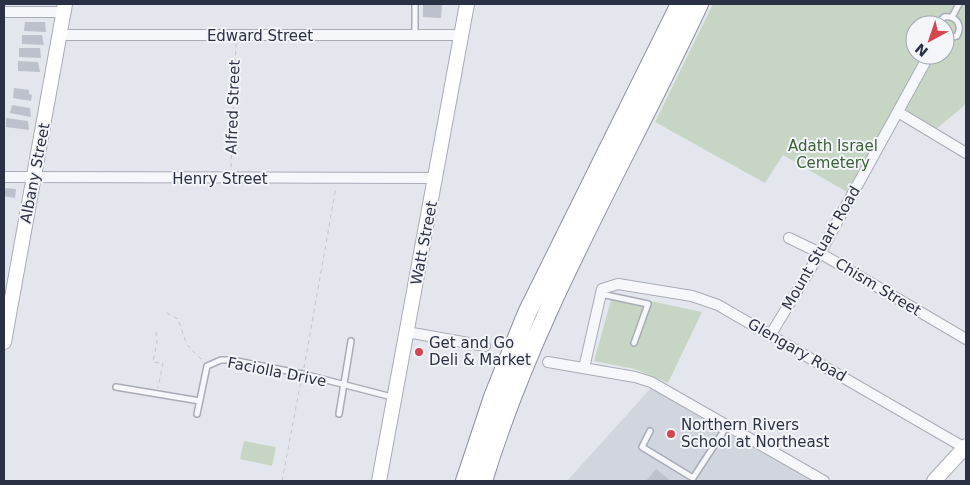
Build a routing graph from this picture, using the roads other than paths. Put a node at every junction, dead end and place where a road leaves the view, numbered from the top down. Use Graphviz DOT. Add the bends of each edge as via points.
graph roads {
  1 [pos="416,4"];
  2 [pos="466,4"];
  3 [pos="680,4"];
  4 [pos="699,4"];
  5 [pos="65,8"];
  6 [pos="4,12"];
  7 [pos="955,20"];
  8 [pos="61,35"];
  9 [pos="415,35"];
  10 [pos="460,35"];
  11 [pos="955,36"];
  12 [pos="924,65"];
  13 [pos="898,112"];
  14 [pos="966,154"];
  15 [pos="4,177"];
  16 [pos="34,177"];
  17 [pos="436,178"];
  18 [pos="789,238"];
  19 [pos="820,252"];
  20 [pos="602,294"];
  21 [pos="5,328"];
  22 [pos="407,332"];
  23 [pos="771,334"];
  24 [pos="966,337"];
  25 [pos="351,341"];
  26 [pos="4,342"];
  27 [pos="634,343"];
  28 [pos="485,346"];
  29 [pos="548,362"];
  30 [pos="584,368"];
  31 [pos="344,386"];
  32 [pos="116,387"];
  33 [pos="395,397"];
  34 [pos="200,401"];
  35 [pos="198,414"];
  36 [pos="339,414"];
  37 [pos="727,425"];
  38 [pos="650,431"];
  39 [pos="965,447"];
  40 [pos="379,481"];
  41 [pos="465,481"];
  42 [pos="483,481"];
  43 [pos="824,481"];
  44 [pos="935,481"];
  1 -- 9 [label="lane"];
  2 -- 10 [label="street, Watt Street"];
  3 -- 41 [label="highway" via="527,313 493,397"];
  4 -- 42 [label="highway" via="547,311 509,403"];
  5 -- 6 [label="street"];
  5 -- 8 [label="street, Albany Street"];
  7 -- 11 [label="lane" via="958,32"];
  8 -- 9 [label="street, Edward Street"];
  8 -- 16 [label="street, Albany Street"];
  9 -- 10 [label="street, Edward Street"];
  10 -- 17 [label="street, Watt Street"];
  12 -- 13 [label="street, Mount Stuart Road"];
  13 -- 14 [label="street"];
  13 -- 19 [label="street, Mount Stuart Road"];
  15 -- 16 [label="street, Henry Street"];
  16 -- 17 [label="street, Henry Street"];
  16 -- 21 [label="street, Albany Street"];
  17 -- 22 [label="street, Watt Street"];
  18 -- 19 [label="street, Chism Street"];
  19 -- 23 [label="street, Mount Stuart Road"];
  19 -- 24 [label="street, Chism Street"];
  20 -- 23 [label="street, Glengary Road" via="602,289 618,284 692,296 718,305"];
  20 -- 27 [label="lane" via="648,304"];
  20 -- 30 [label="street"];
  21 -- 26 [label="street, Albany Street"];
  22 -- 28 [label="street"];
  22 -- 33 [label="street, Watt Street"];
  23 -- 39 [label="street, Glengary Road"];
  25 -- 31 [label="lane"];
  29 -- 30 [label="street"];
  30 -- 37 [label="street" via="652,382"];
  31 -- 33 [label="lane, Faciolla Drive"];
  31 -- 34 [label="lane, Faciolla Drive" via="303,374 221,360 207,366"];
  31 -- 36 [label="lane"];
  32 -- 34 [label="lane"];
  33 -- 40 [label="street, Watt Street"];
  34 -- 35 [label="lane, Faciolla Drive"];
  37 -- 38 [label="lane" via="693,478 642,447"];
  37 -- 43 [label="street"];
  39 -- 44 [label="street"];
}
